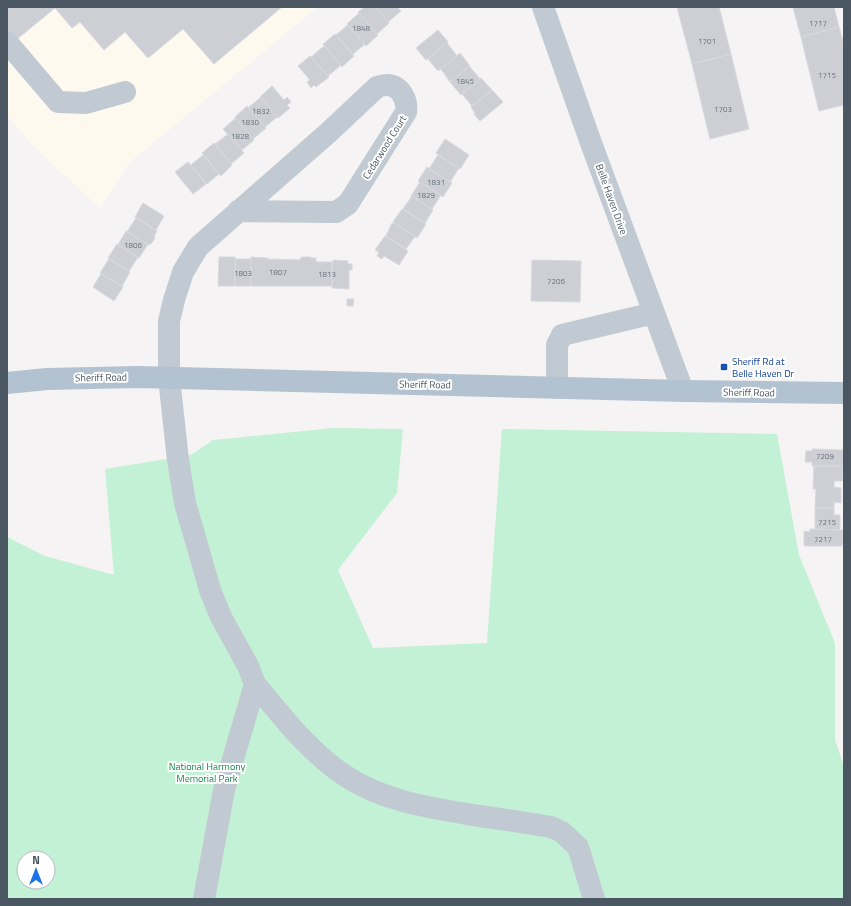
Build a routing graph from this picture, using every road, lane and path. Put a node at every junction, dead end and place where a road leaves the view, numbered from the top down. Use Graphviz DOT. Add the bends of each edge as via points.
graph roads {
  1 [pos="543,7"];
  2 [pos="7,42"];
  3 [pos="125,92"];
  4 [pos="238,211"];
  5 [pos="654,313"];
  6 [pos="169,378"];
  7 [pos="7,383"];
  8 [pos="557,388"];
  9 [pos="683,391"];
  10 [pos="844,393"];
  11 [pos="255,684"];
  12 [pos="204,899"];
  13 [pos="594,899"];
  1 -- 5 [label="street, Belle Haven Drive"];
  2 -- 3 [label="street" via="58,102 86,102"];
  4 -- 4 [label="street, Cedarwood Court" via="377,87 391,85 403,95 407,103 406,112 348,204 336,212"];
  4 -- 6 [label="street, Cedarwood Court" via="198,247 184,272 169,321"];
  5 -- 8 [label="street" via="562,335 557,346"];
  5 -- 9 [label="street, Belle Haven Drive"];
  6 -- 7 [label="main road, Sheriff Road" via="89,377"];
  6 -- 8 [label="main road, Sheriff Road"];
  6 -- 11 [label="street, Cedarwood Court" via="178,460 187,510 210,590"];
  8 -- 9 [label="main road, Sheriff Road"];
  9 -- 10 [label="main road, Sheriff Road"];
  11 -- 12 [label="street" via="224,790"];
  11 -- 13 [label="street, Cedarwood Court" via="295,732 324,760 366,787 390,798 425,808 551,827 562,832 578,847"];
}
